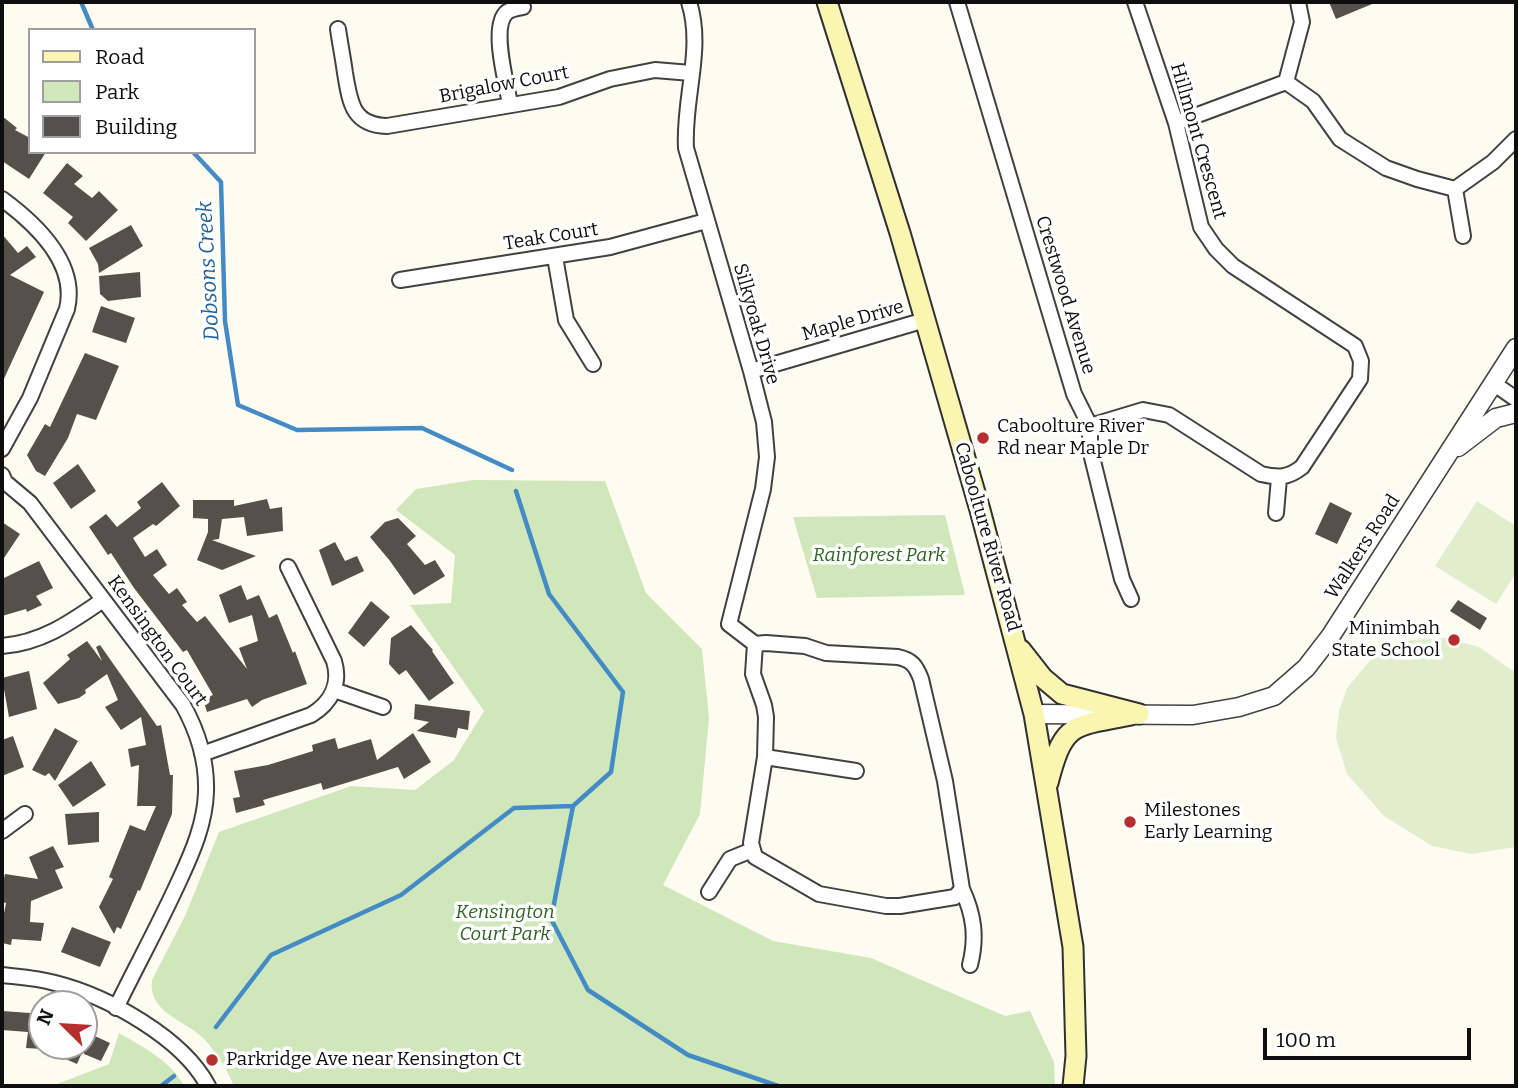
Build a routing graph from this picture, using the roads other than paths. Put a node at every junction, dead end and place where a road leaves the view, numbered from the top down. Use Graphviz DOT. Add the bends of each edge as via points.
graph roads {
  1 [pos="689,2"];
  2 [pos="827,2"];
  3 [pos="957,2"];
  4 [pos="1135,2"];
  5 [pos="1298,2"];
  6 [pos="523,7"];
  7 [pos="338,29"];
  8 [pos="691,73"];
  9 [pos="1286,82"];
  10 [pos="510,104"];
  11 [pos="1177,123"];
  12 [pos="1516,139"];
  13 [pos="1455,188"];
  14 [pos="2,199"];
  15 [pos="706,221"];
  16 [pos="1462,236"];
  17 [pos="555,257"];
  18 [pos="400,280"];
  19 [pos="925,320"];
  20 [pos="1516,348"];
  21 [pos="593,364"];
  22 [pos="751,371"];
  23 [pos="1493,383"];
  24 [pos="1516,398"];
  25 [pos="1516,413"];
  26 [pos="1090,426"];
  27 [pos="2,450"];
  28 [pos="1445,458"];
  29 [pos="2,475"];
  30 [pos="1279,478"];
  31 [pos="1276,513"];
  32 [pos="288,567"];
  33 [pos="1131,599"];
  34 [pos="103,600"];
  35 [pos="755,644"];
  36 [pos="1017,645"];
  37 [pos="2,646"];
  38 [pos="334,690"];
  39 [pos="383,707"];
  40 [pos="1034,714"];
  41 [pos="1139,714"];
  42 [pos="202,754"];
  43 [pos="765,757"];
  44 [pos="856,771"];
  45 [pos="1046,789"];
  46 [pos="25,814"];
  47 [pos="2,831"];
  48 [pos="752,850"];
  49 [pos="962,889"];
  50 [pos="709,892"];
  51 [pos="970,965"];
  52 [pos="2,975"];
  53 [pos="116,1008"];
  54 [pos="208,1086"];
  55 [pos="1073,1086"];
  1 -- 8 [label="street, Silkyoak Drive" via="695,38"];
  2 -- 19 [label="main road, Caboolture River Road"];
  3 -- 26 [label="street, Crestwood Avenue" via="1074,394"];
  4 -- 11 [label="street, Hillmont Crescent"];
  5 -- 9 [label="street" via="1302,22"];
  6 -- 10 [label="street" via="502,19 499,35"];
  7 -- 10 [label="street, Brigalow Court" via="350,102 356,113 374,126"];
  8 -- 10 [label="street, Brigalow Court" via="654,70 559,97"];
  8 -- 15 [label="street, Silkyoak Drive" via="684,123 686,148"];
  9 -- 11 [label="street"];
  9 -- 13 [label="street" via="1313,102 1340,139 1386,168"];
  11 -- 30 [label="street, Hillmont Crescent" via="1201,227 1216,249 1233,266 1355,346 1362,361 1360,379 1302,467"];
  12 -- 13 [label="street" via="1493,162"];
  13 -- 16 [label="street"];
  14 -- 27 [label="street" via="54,250 69,278 70,296 30,398"];
  15 -- 17 [label="street, Teak Court"];
  15 -- 22 [label="street, Silkyoak Drive"];
  17 -- 18 [label="street, Teak Court"];
  17 -- 21 [label="street" via="566,320"];
  19 -- 22 [label="street, Maple Drive"];
  19 -- 36 [label="main road, Caboolture River Road"];
  20 -- 23 [label="street, Walkers Road"];
  22 -- 35 [label="street, Silkyoak Drive" via="767,457 729,624"];
  23 -- 24 [label="street"];
  23 -- 28 [label="street, Walkers Road"];
  25 -- 28 [label="street" via="1486,423"];
  26 -- 30 [label="street" via="1143,410 1169,415 1261,474"];
  26 -- 33 [label="street, Crestwood Avenue" via="1090,449"];
  28 -- 41 [label="street, Walkers Road" via="1330,637 1306,668 1274,696 1192,715"];
  29 -- 34 [label="street, Kensington Court" via="30,503"];
  30 -- 31 [label="street"];
  32 -- 38 [label="street" via="334,661"];
  34 -- 37 [label="street" via="40,639"];
  34 -- 42 [label="street, Kensington Court" via="183,705"];
  35 -- 43 [label="street" via="752,674 764,705"];
  35 -- 49 [label="street" via="898,657 915,664 942,769"];
  36 -- 40 [label="main road, Caboolture River Road"];
  36 -- 41 [label="main road" via="1062,694"];
  38 -- 39 [label="street"];
  38 -- 42 [label="street" via="311,715"];
  40 -- 41 [label="street, Walkers Road"];
  40 -- 45 [label="main road, Caboolture River Road"];
  41 -- 45 [label="main road" via="1081,725 1068,733"];
  42 -- 53 [label="street, Kensington Court" via="206,791 201,830"];
  43 -- 44 [label="street"];
  43 -- 48 [label="street"];
  45 -- 55 [label="main road, Caboolture River Road" via="1073,947"];
  46 -- 47 [label="street"];
  48 -- 49 [label="street" via="759,860 812,891 850,900 900,906 955,897"];
  48 -- 50 [label="street" via="730,859"];
  49 -- 51 [label="street" via="975,928"];
  52 -- 53 [label="street" via="57,983"];
  53 -- 54 [label="street" via="167,1038 187,1055"];
}
